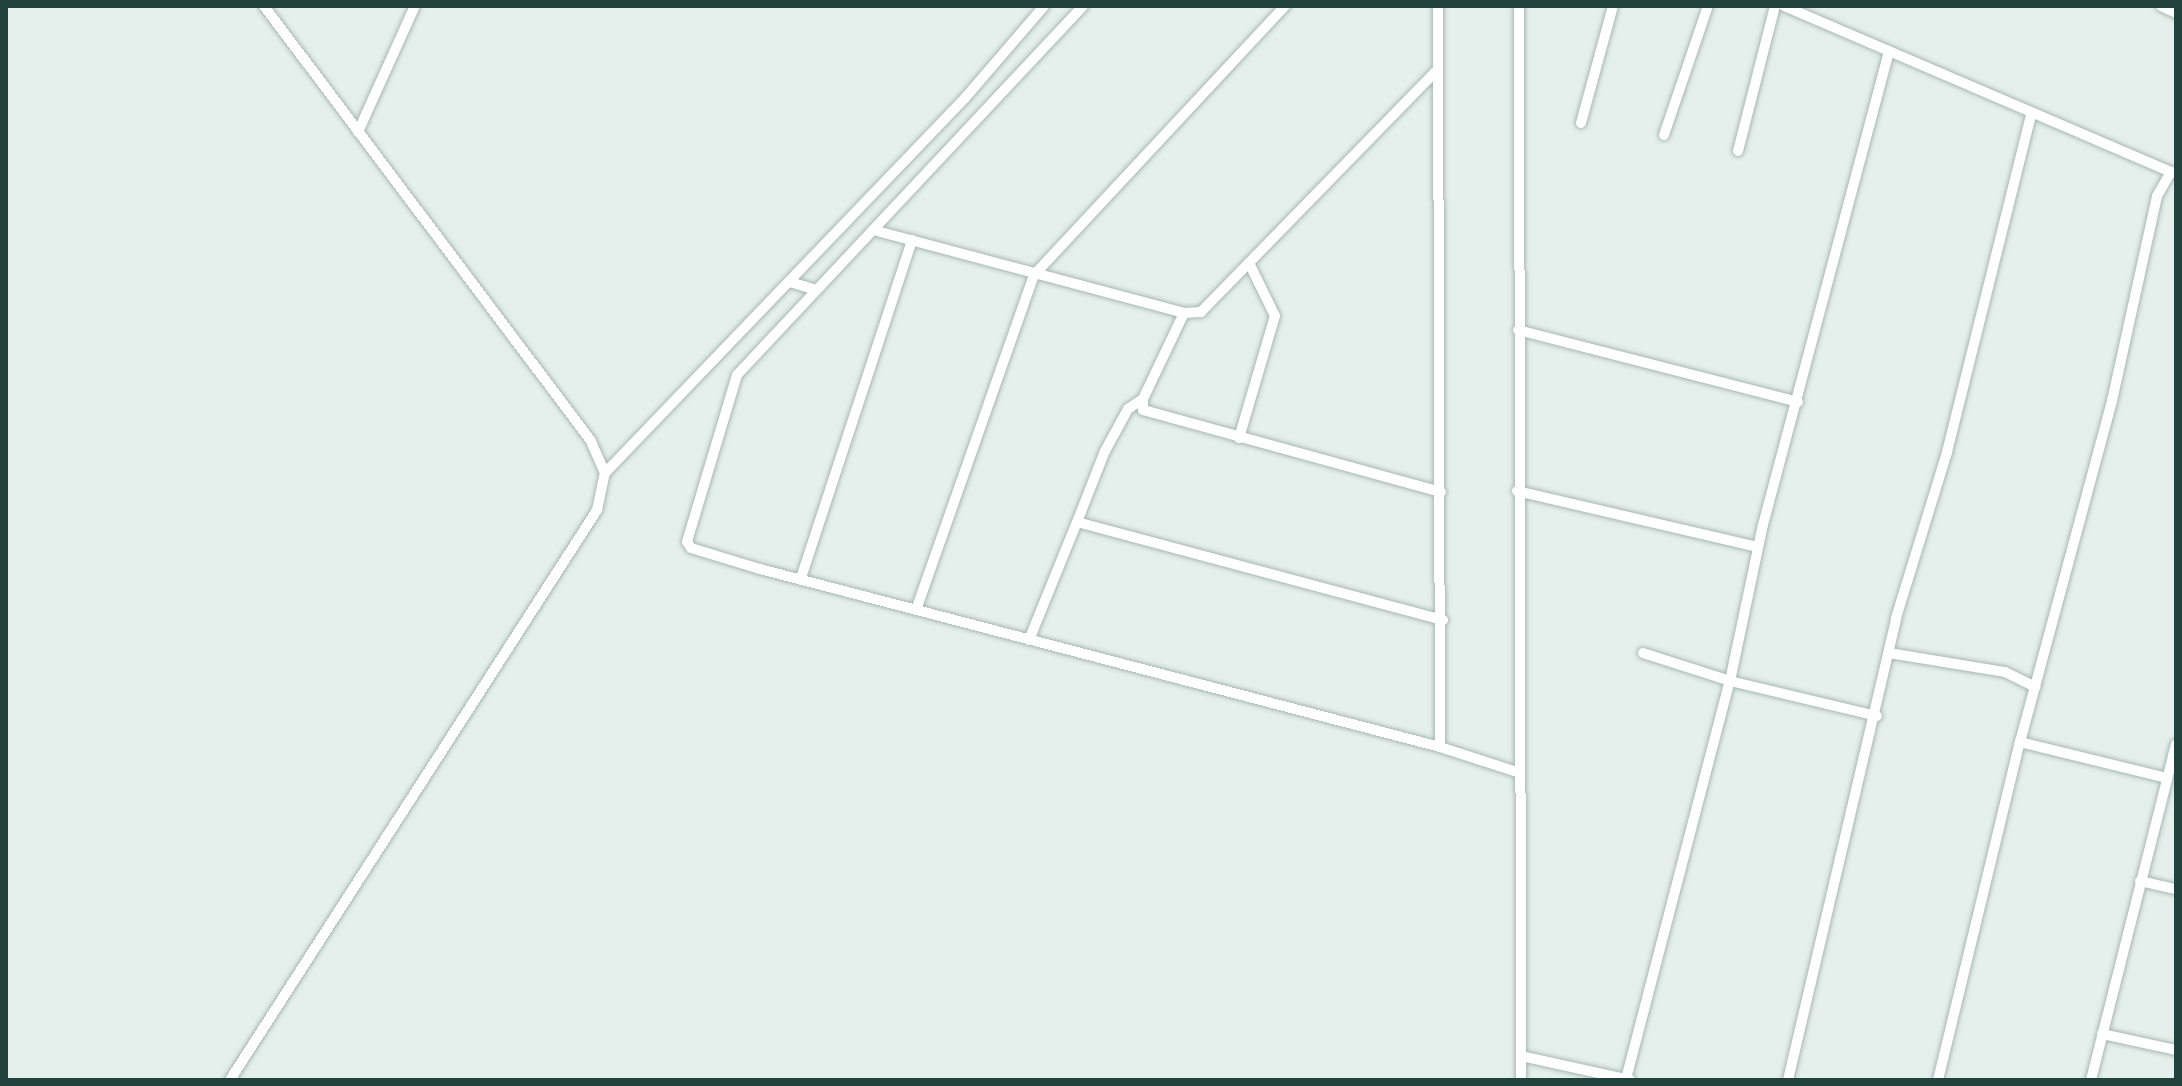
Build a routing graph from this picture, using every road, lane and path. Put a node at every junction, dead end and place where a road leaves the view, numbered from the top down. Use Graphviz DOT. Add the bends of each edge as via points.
graph roads {
  1 [pos="264,6"];
  2 [pos="415,6"];
  3 [pos="1044,6"];
  4 [pos="1083,6"];
  5 [pos="1285,6"];
  6 [pos="1438,6"];
  7 [pos="1519,6"];
  8 [pos="1613,6"];
  9 [pos="1708,6"];
  10 [pos="1775,6"];
  11 [pos="1784,6"];
  12 [pos="2161,6"];
  13 [pos="2176,13"];
  14 [pos="1889,51"];
  15 [pos="1437,70"];
  16 [pos="2032,112"];
  17 [pos="1581,123"];
  18 [pos="358,132"];
  19 [pos="1664,135"];
  20 [pos="1738,151"];
  21 [pos="2174,173"];
  22 [pos="873,230"];
  23 [pos="912,240"];
  24 [pos="1250,265"];
  25 [pos="1037,273"];
  26 [pos="790,282"];
  27 [pos="816,290"];
  28 [pos="1184,313"];
  29 [pos="1518,330"];
  30 [pos="1143,399"];
  31 [pos="1798,402"];
  32 [pos="1239,438"];
  33 [pos="605,473"];
  34 [pos="1517,491"];
  35 [pos="1441,492"];
  36 [pos="1077,522"];
  37 [pos="1757,547"];
  38 [pos="801,578"];
  39 [pos="916,610"];
  40 [pos="1443,620"];
  41 [pos="1029,640"];
  42 [pos="1643,653"];
  43 [pos="1889,653"];
  44 [pos="1730,681"];
  45 [pos="2036,687"];
  46 [pos="1877,716"];
  47 [pos="2020,742"];
  48 [pos="2176,745"];
  49 [pos="1440,747"];
  50 [pos="1517,772"];
  51 [pos="2167,778"];
  52 [pos="2140,881"];
  53 [pos="2176,889"];
  54 [pos="2102,1034"];
  55 [pos="2176,1050"];
  56 [pos="1521,1056"];
  57 [pos="230,1080"];
  58 [pos="1521,1080"];
  59 [pos="1628,1080"];
  60 [pos="1788,1080"];
  61 [pos="1938,1080"];
  62 [pos="2091,1080"];
  1 -- 18 [label="street"];
  2 -- 18 [label="street"];
  3 -- 26 [label="street"];
  4 -- 22 [label="street"];
  5 -- 25 [label="street"];
  6 -- 15 [label="street"];
  7 -- 29 [label="street"];
  8 -- 17 [label="street"];
  9 -- 19 [label="street"];
  10 -- 20 [label="street"];
  11 -- 14 [label="street"];
  12 -- 13 [label="street"];
  14 -- 16 [label="street"];
  14 -- 31 [label="street"];
  15 -- 24 [label="street"];
  15 -- 35 [label="street"];
  16 -- 21 [label="street"];
  16 -- 43 [label="street" via="1947,452 1913,552"];
  18 -- 33 [label="street" via="591,441"];
  21 -- 45 [label="street" via="2157,196 2112,401"];
  22 -- 23 [label="street"];
  22 -- 27 [label="street"];
  23 -- 25 [label="street"];
  23 -- 38 [label="street"];
  24 -- 28 [label="street" via="1201,312"];
  24 -- 32 [label="street" via="1275,316"];
  25 -- 28 [label="street"];
  25 -- 39 [label="street"];
  26 -- 27 [label="street"];
  26 -- 33 [label="street"];
  27 -- 38 [label="street" via="732,384 687,542 691,548"];
  28 -- 30 [label="street"];
  29 -- 31 [label="street"];
  29 -- 34 [label="street"];
  30 -- 32 [label="street" via="1143,410"];
  30 -- 36 [label="street" via="1128,409 1110,441"];
  31 -- 37 [label="street"];
  32 -- 35 [label="street"];
  33 -- 57 [label="street" via="597,510"];
  34 -- 37 [label="street"];
  34 -- 50 [label="street"];
  35 -- 40 [label="street"];
  36 -- 40 [label="street"];
  36 -- 41 [label="street"];
  37 -- 44 [label="street"];
  38 -- 39 [label="street"];
  39 -- 41 [label="street"];
  40 -- 49 [label="street"];
  41 -- 49 [label="street"];
  42 -- 44 [label="street"];
  43 -- 45 [label="street" via="2005,672"];
  43 -- 46 [label="street"];
  44 -- 46 [label="street"];
  44 -- 59 [label="street"];
  45 -- 47 [label="street"];
  46 -- 60 [label="street"];
  47 -- 51 [label="street"];
  47 -- 61 [label="street"];
  48 -- 51 [label="street"];
  49 -- 50 [label="street"];
  50 -- 56 [label="street"];
  51 -- 52 [label="street"];
  52 -- 53 [label="street"];
  52 -- 54 [label="street"];
  54 -- 55 [label="street"];
  54 -- 62 [label="street"];
  56 -- 58 [label="street"];
  56 -- 59 [label="street"];
}
